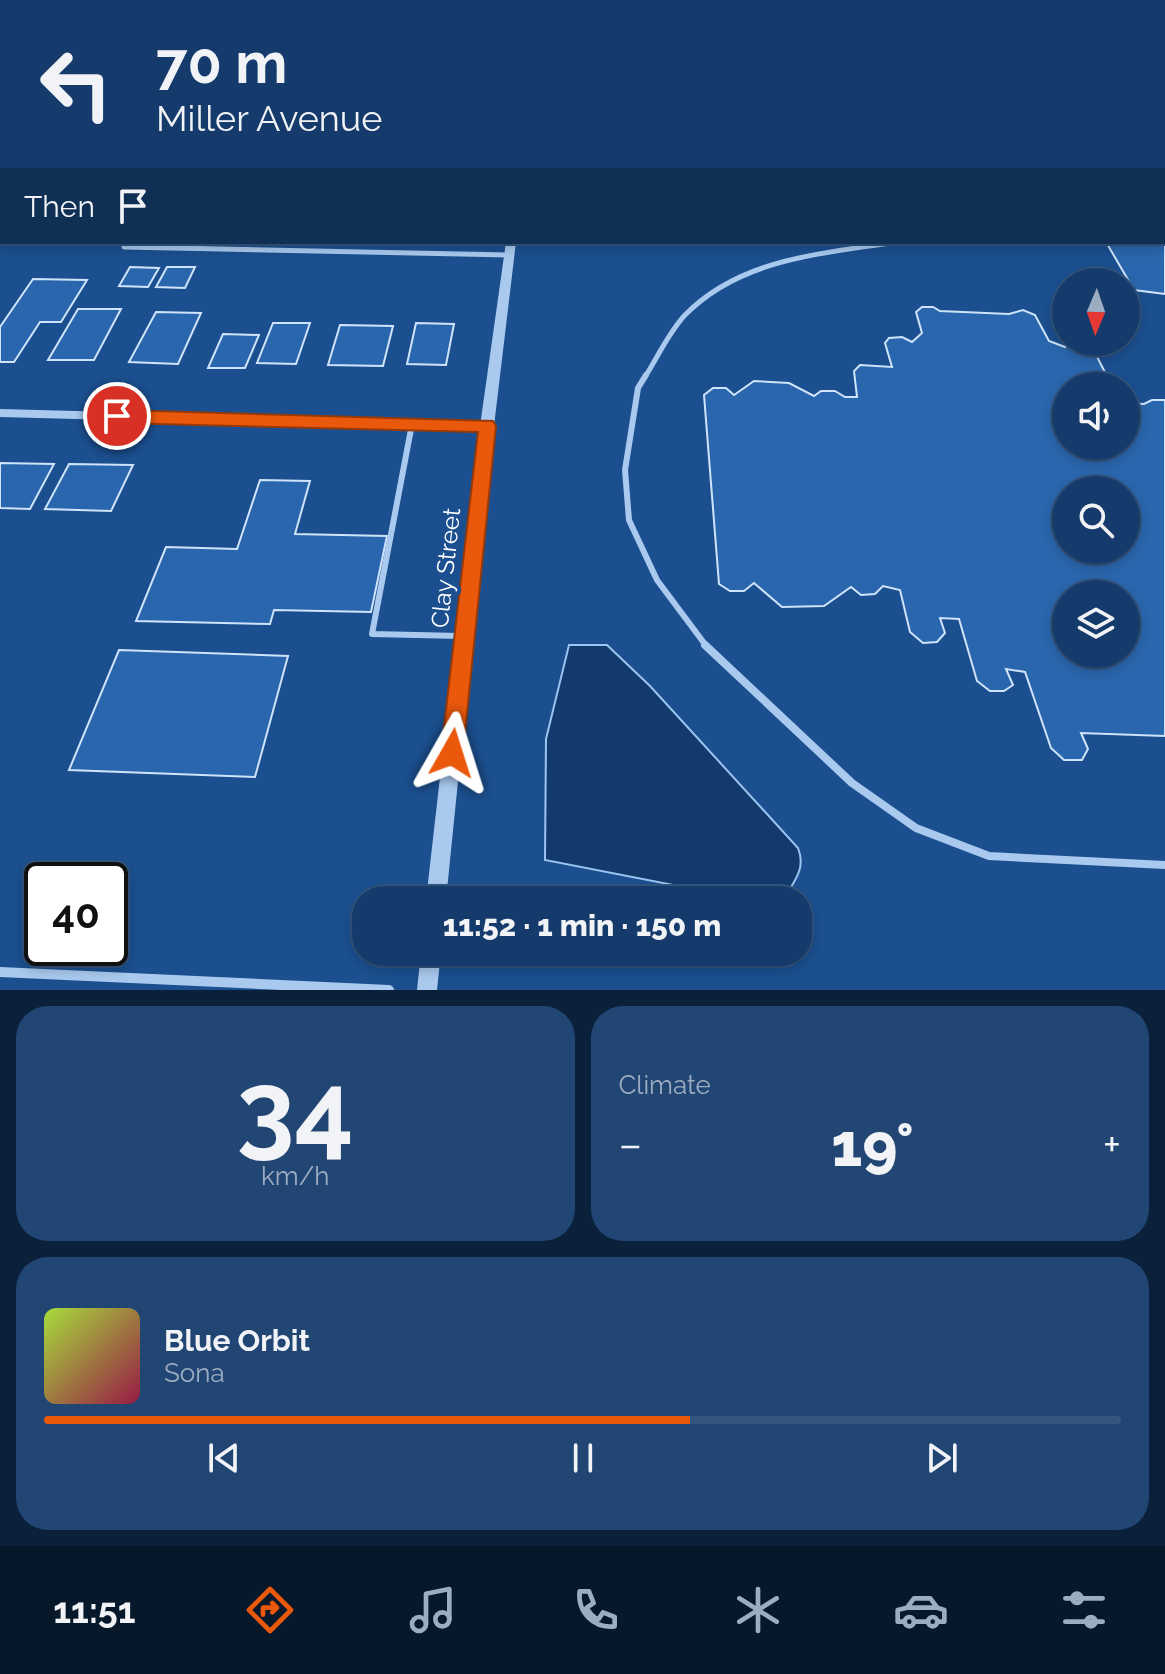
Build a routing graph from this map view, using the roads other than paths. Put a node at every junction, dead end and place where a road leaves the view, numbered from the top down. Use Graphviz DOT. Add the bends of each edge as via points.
graph roads {
  1 [pos="884,244"];
  2 [pos="124,247"];
  3 [pos="510,249"];
  4 [pos="0,413"];
  5 [pos="412,424"];
  6 [pos="487,426"];
  7 [pos="464,636"];
  8 [pos="1165,865"];
  9 [pos="437,886"];
  10 [pos="430,966"];
  11 [pos="0,972"];
  12 [pos="389,990"];
  13 [pos="427,990"];
  1 -- 8 [label="lane" via="771,263 726,284 684,316 638,388 625,470 629,520 657,580 713,655 852,783 916,828 989,856"];
  2 -- 3 [label="lane"];
  3 -- 6 [label="street, Clay Street"];
  4 -- 5 [label="street"];
  5 -- 6 [label="street"];
  5 -- 7 [label="lane" via="372,634"];
  6 -- 7 [label="street, Clay Street"];
  7 -- 9 [label="street, Clay Street"];
  10 -- 13 [label="street"];
  11 -- 12 [label="street"];
}
